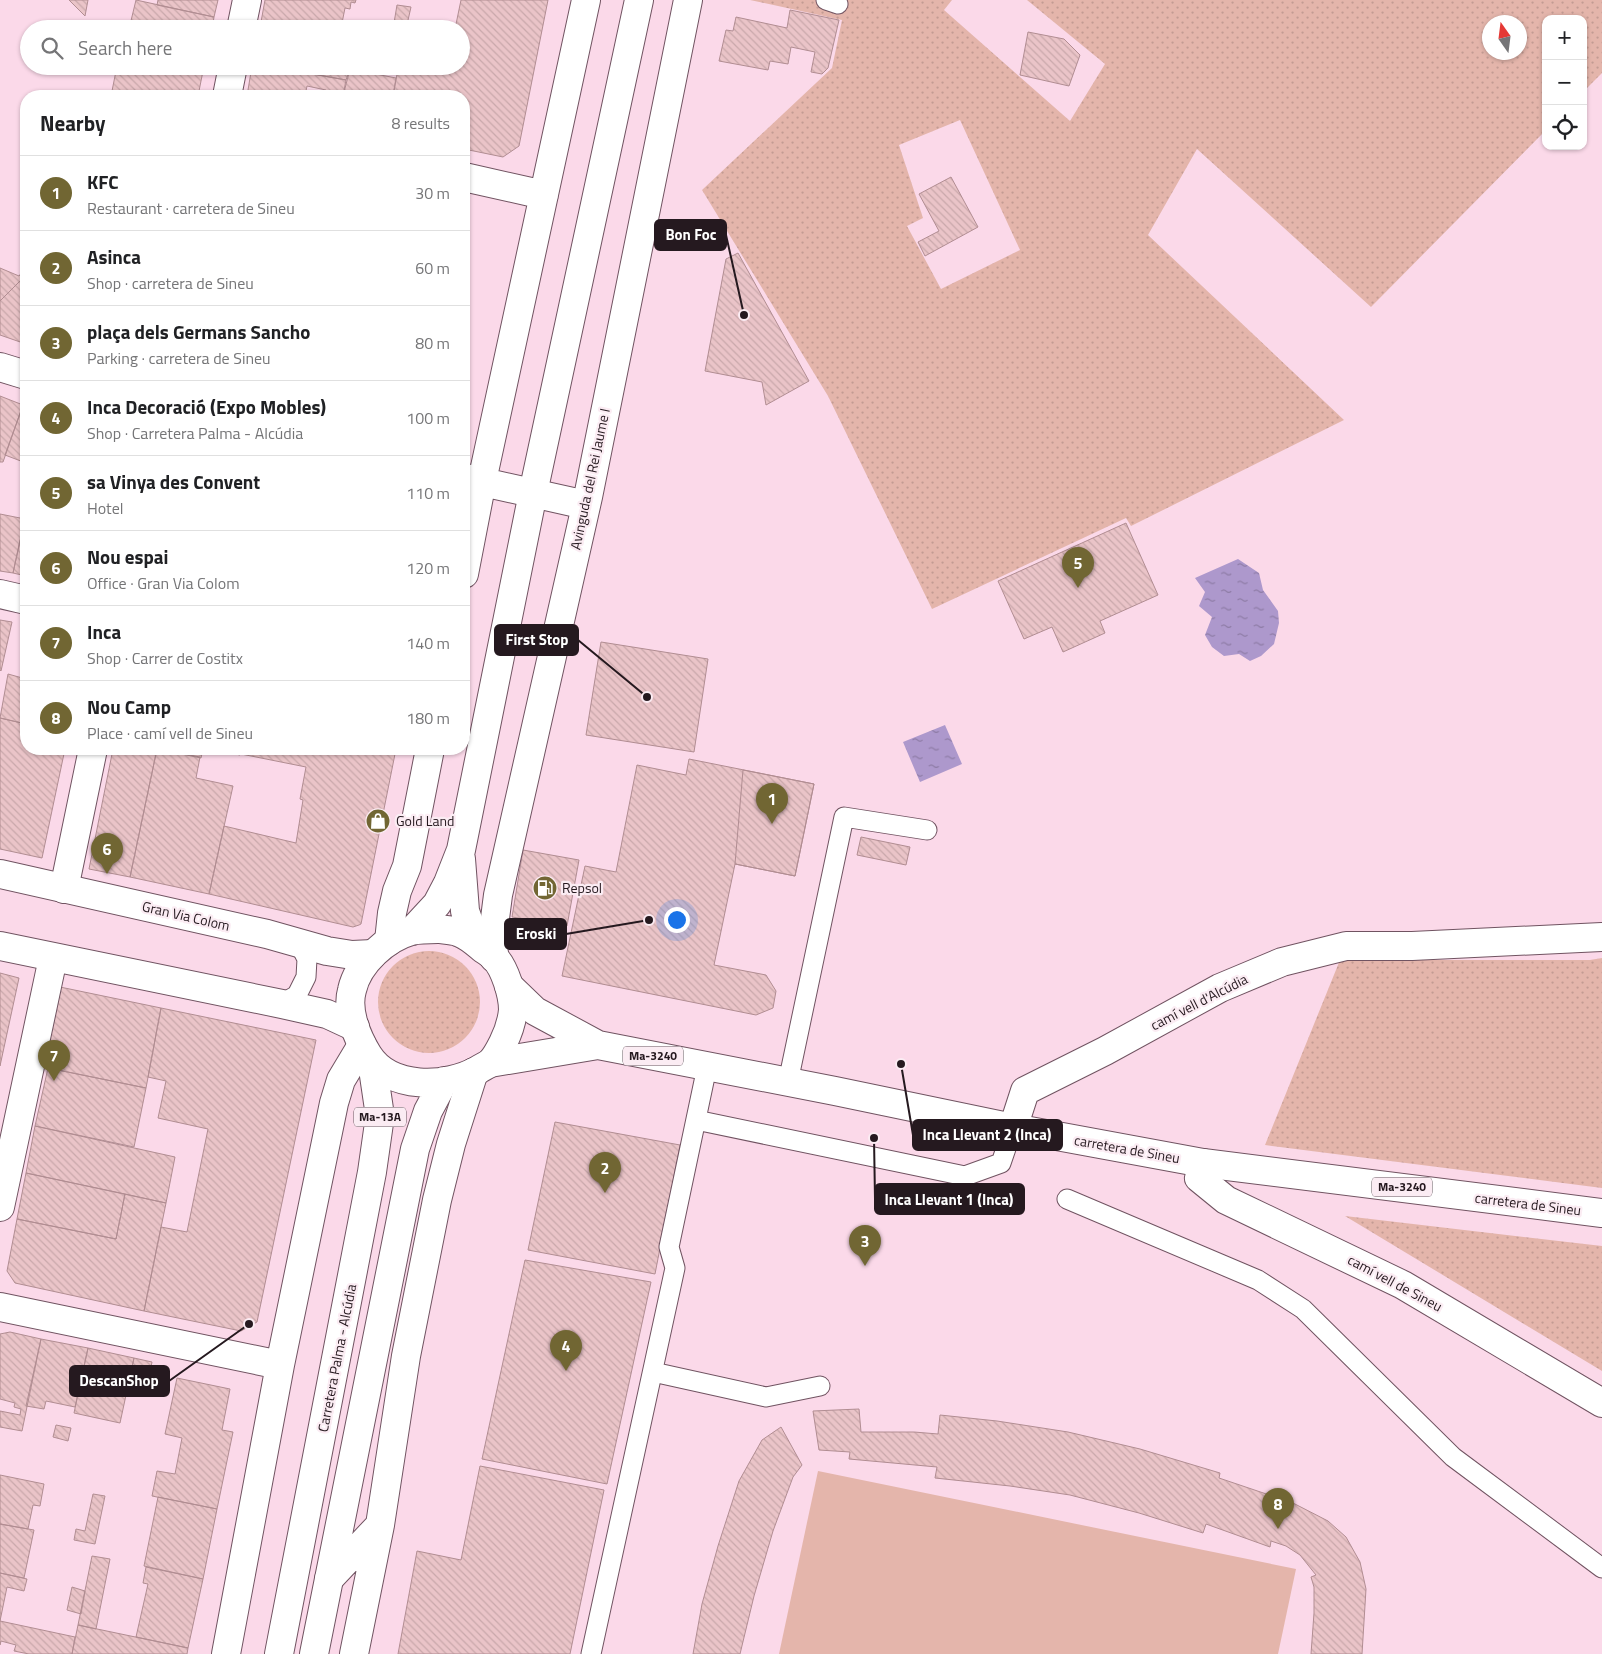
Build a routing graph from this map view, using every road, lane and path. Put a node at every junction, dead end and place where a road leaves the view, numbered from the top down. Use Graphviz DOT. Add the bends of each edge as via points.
graph roads {
  1 [pos="247,0"];
  2 [pos="586,0"];
  3 [pos="639,0"];
  4 [pos="688,0"];
  5 [pos="243,20"];
  6 [pos="231,75"];
  7 [pos="228,90"];
  8 [pos="470,178"];
  9 [pos="544,195"];
  10 [pos="0,366"];
  11 [pos="20,373"];
  12 [pos="473,479"];
  13 [pos="532,493"];
  14 [pos="586,505"];
  15 [pos="470,511"];
  16 [pos="0,594"];
  17 [pos="20,599"];
  18 [pos="92,755"];
  19 [pos="429,755"];
  20 [pos="927,830"];
  21 [pos="461,850"];
  22 [pos="0,874"];
  23 [pos="64,888"];
  24 [pos="1602,937"];
  25 [pos="391,942"];
  26 [pos="299,943"];
  27 [pos="0,946"];
  28 [pos="485,950"];
  29 [pos="53,958"];
  30 [pos="509,986"];
  31 [pos="282,1004"];
  32 [pos="363,1045"];
  33 [pos="598,1045"];
  34 [pos="482,1067"];
  35 [pos="707,1067"];
  36 [pos="444,1081"];
  37 [pos="788,1082"];
  38 [pos="696,1120"];
  39 [pos="1012,1128"];
  40 [pos="1203,1163"];
  41 [pos="1067,1199"];
  42 [pos="0,1207"];
  43 [pos="1602,1214"];
  44 [pos="0,1307"];
  45 [pos="280,1365"];
  46 [pos="653,1372"];
  47 [pos="820,1386"];
  48 [pos="1602,1403"];
  49 [pos="380,1525"];
  50 [pos="1602,1568"];
  51 [pos="329,1579"];
  52 [pos="226,1654"];
  53 [pos="279,1654"];
  54 [pos="314,1654"];
  55 [pos="354,1654"];
  56 [pos="591,1654"];
  1 -- 5 [label="main road"];
  2 -- 9 [label="main road"];
  3 -- 13 [label="main road"];
  4 -- 14 [label="main road, Avinguda del Rei Jaume I"];
  6 -- 7 [label="main road"];
  8 -- 9 [label="main road"];
  9 -- 12 [label="main road"];
  10 -- 11 [label="main road"];
  12 -- 13 [label="main road"];
  12 -- 15 [label="main road"];
  13 -- 14 [label="main road"];
  13 -- 21 [label="main road"];
  14 -- 28 [label="main road, Avinguda del Rei Jaume I" via="498,895 493,934"];
  16 -- 17 [label="main road"];
  18 -- 23 [label="main road"];
  19 -- 25 [label="main road" via="407,866 392,914"];
  20 -- 37 [label="lane" via="844,818"];
  21 -- 25 [label="main road" via="437,904 428,915"];
  21 -- 28 [label="main road" via="465,911"];
  22 -- 23 [label="main road, Gran Via Colom"];
  23 -- 26 [label="main road, Gran Via Colom"];
  24 -- 39 [label="main road, camí vell d'Alcúdia" via="1346,946 1282,962 1220,988 1025,1091"];
  25 -- 26 [label="main road, Gran Via Colom" via="352,955 326,952"];
  25 -- 28 [label="main road" via="438,929 460,933"];
  25 -- 32 [label="main road" via="357,976 351,991 350,1007"];
  26 -- 31 [label="lane" via="307,959 306,977 297,995"];
  27 -- 29 [label="main road"];
  28 -- 30 [label="main road, Ma-3240" via="503,969"];
  29 -- 31 [label="main road"];
  29 -- 42 [label="main road"];
  30 -- 33 [label="main road, Ma-3240" via="536,1011"];
  30 -- 34 [label="main road, Ma-3240" via="513,1010 508,1032 499,1051"];
  31 -- 32 [label="main road" via="326,1014"];
  32 -- 36 [label="main road, Ma-3240" via="388,1074 406,1080"];
  32 -- 45 [label="main road" via="341,1080 334,1102"];
  32 -- 53 [label="main road, Carretera Palma - Alcúdia / Ma-13A" via="380,1116"];
  33 -- 34 [label="main road, Ma-3240"];
  33 -- 35 [label="main road, carretera de Sineu / Ma-3240"];
  34 -- 36 [label="main road, Ma-3240" via="465,1076"];
  34 -- 49 [label="main road" via="454,1135 437,1200 406,1356"];
  35 -- 37 [label="main road, carretera de Sineu / Ma-3240"];
  35 -- 38 [label="lane"];
  36 -- 51 [label="main road, Ma-13A" via="428,1111 415,1149"];
  37 -- 39 [label="main road, carretera de Sineu / Ma-3240"];
  38 -- 39 [label="lane" via="965,1176 1001,1163"];
  38 -- 46 [label="lane" via="669,1247 675,1268"];
  39 -- 40 [label="main road, carretera de Sineu / Ma-3240"];
  40 -- 43 [label="main road, carretera de Sineu / Ma-3240"];
  40 -- 48 [label="main road, camí vell de Sineu" via="1199,1178 1226,1200 1403,1284"];
  41 -- 50 [label="lane" via="1258,1280 1303,1309 1453,1457"];
  44 -- 45 [label="main road"];
  45 -- 52 [label="main road"];
  46 -- 47 [label="lane" via="766,1396"];
  46 -- 56 [label="lane"];
  49 -- 51 [label="main road"];
  49 -- 55 [label="main road"];
  51 -- 54 [label="main road"];
}
